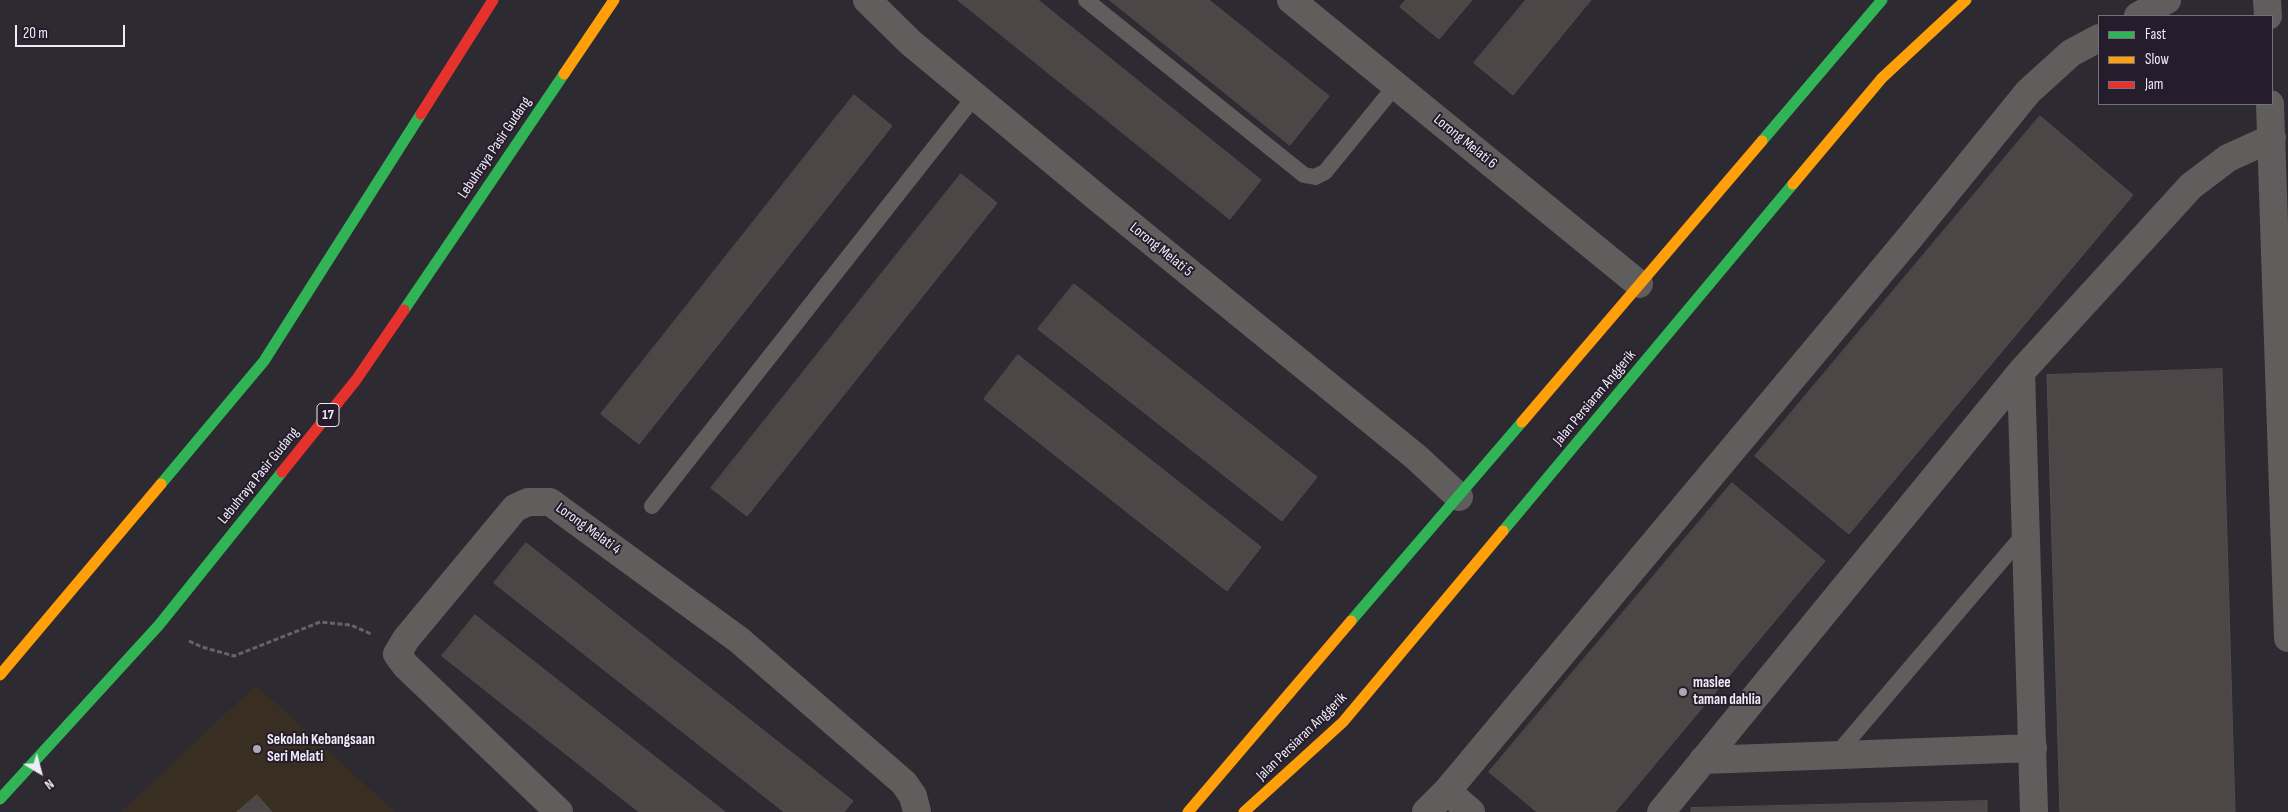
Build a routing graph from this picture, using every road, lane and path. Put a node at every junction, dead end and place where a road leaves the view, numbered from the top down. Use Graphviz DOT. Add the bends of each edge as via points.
graph roads {
  1 [pos="493,0"];
  2 [pos="614,0"];
  3 [pos="867,0"];
  4 [pos="1086,0"];
  5 [pos="1291,0"];
  6 [pos="1882,0"];
  7 [pos="1966,0"];
  8 [pos="2167,0"];
  9 [pos="2267,0"];
  10 [pos="2140,15"];
  11 [pos="2268,15"];
  12 [pos="2098,39"];
  13 [pos="1396,85"];
  14 [pos="975,96"];
  15 [pos="2270,105"];
  16 [pos="2272,138"];
  17 [pos="1639,284"];
  18 [pos="2021,372"];
  19 [pos="1459,497"];
  20 [pos="652,506"];
  21 [pos="2026,532"];
  22 [pos="159,625"];
  23 [pos="2288,638"];
  24 [pos="397,654"];
  25 [pos="0,675"];
  26 [pos="2033,748"];
  27 [pos="1836,756"];
  28 [pos="1703,760"];
  29 [pos="1447,791"];
  30 [pos="0,799"];
  31 [pos="559,812"];
  32 [pos="917,812"];
  33 [pos="1188,812"];
  34 [pos="1244,812"];
  35 [pos="1426,812"];
  36 [pos="1471,812"];
  37 [pos="1661,812"];
  38 [pos="2034,812"];
  1 -- 25 [label="main road" via="264,361"];
  2 -- 22 [label="main road, Lebuhraya Pasir Gudang / 17" via="356,380"];
  3 -- 14 [label="street, Lorong Melati 5" via="911,43"];
  4 -- 13 [label="lane" via="1304,174 1315,177 1325,172"];
  5 -- 13 [label="street, Lorong Melati 6"];
  6 -- 17 [label="main road"];
  7 -- 34 [label="main road, Jalan Persiaran Anggerik" via="1882,78 1343,722"];
  8 -- 10 [label="street"];
  9 -- 11 [label="street"];
  12 -- 29 [label="street" via="2072,53 2028,92 1912,236"];
  13 -- 17 [label="street, Lorong Melati 6"];
  14 -- 19 [label="street, Lorong Melati 5" via="1416,457"];
  14 -- 20 [label="lane"];
  15 -- 16 [label="street"];
  16 -- 18 [label="street" via="2228,158 2191,186"];
  16 -- 23 [label="street"];
  17 -- 19 [label="main road"];
  18 -- 21 [label="street"];
  18 -- 28 [label="street"];
  19 -- 33 [label="main road"];
  21 -- 26 [label="street"];
  21 -- 27 [label="lane"];
  22 -- 24 [label="path" via="202,647 234,656 320,622 351,624 381,638"];
  22 -- 30 [label="main road, Lebuhraya Pasir Gudang / 17"];
  24 -- 31 [label="street"];
  24 -- 32 [label="street, Lorong Melati 4" via="515,508 528,502 550,502 739,640 904,783 913,796"];
  26 -- 27 [label="street"];
  26 -- 38 [label="street"];
  27 -- 28 [label="street"];
  28 -- 37 [label="street"];
  29 -- 35 [label="street"];
  29 -- 36 [label="street"];
}
